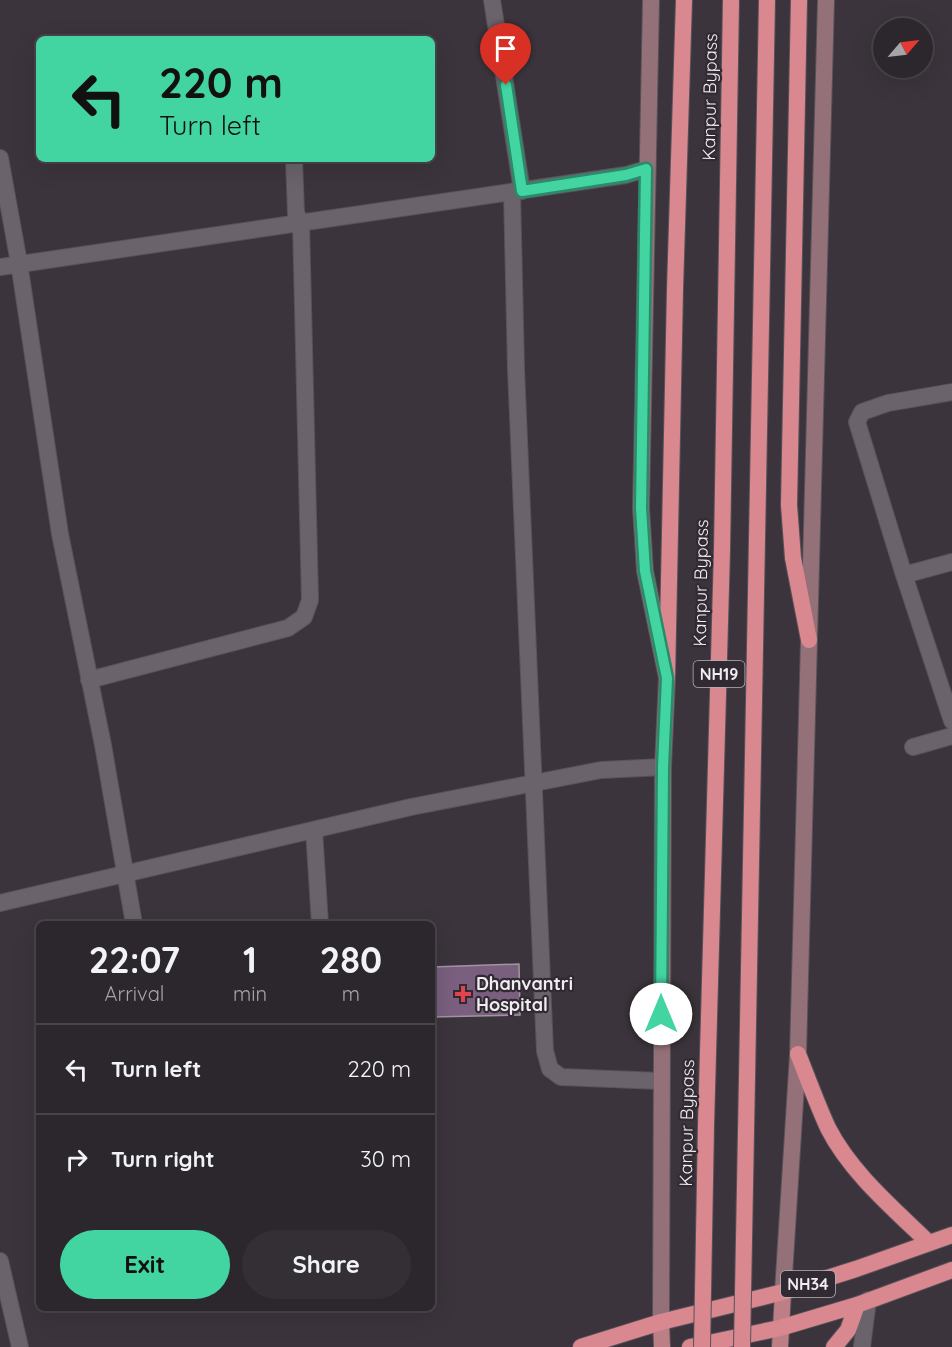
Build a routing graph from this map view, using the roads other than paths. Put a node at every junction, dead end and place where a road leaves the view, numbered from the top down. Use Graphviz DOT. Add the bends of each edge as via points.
graph roads {
  1 [pos="492,0"];
  2 [pos="651,0"];
  3 [pos="684,0"];
  4 [pos="731,0"];
  5 [pos="767,0"];
  6 [pos="799,0"];
  7 [pos="826,0"];
  8 [pos="0,158"];
  9 [pos="294,162"];
  10 [pos="646,169"];
  11 [pos="517,191"];
  12 [pos="301,223"];
  13 [pos="19,263"];
  14 [pos="0,267"];
  15 [pos="952,392"];
  16 [pos="952,561"];
  17 [pos="904,575"];
  18 [pos="809,640"];
  19 [pos="667,678"];
  20 [pos="89,680"];
  21 [pos="952,721"];
  22 [pos="952,736"];
  23 [pos="913,747"];
  24 [pos="663,767"];
  25 [pos="533,783"];
  26 [pos="314,830"];
  27 [pos="125,873"];
  28 [pos="0,903"];
  29 [pos="133,921"];
  30 [pos="320,921"];
  31 [pos="798,1054"];
  32 [pos="660,1081"];
  33 [pos="952,1235"];
  34 [pos="929,1243"];
  35 [pos="0,1261"];
  36 [pos="952,1270"];
  37 [pos="783,1292"];
  38 [pos="863,1302"];
  39 [pos="661,1322"];
  40 [pos="780,1328"];
  41 [pos="20,1347"];
  42 [pos="581,1347"];
  43 [pos="662,1347"];
  44 [pos="690,1347"];
  45 [pos="702,1347"];
  46 [pos="742,1347"];
  47 [pos="780,1347"];
  48 [pos="834,1347"];
  49 [pos="862,1347"];
  1 -- 11 [label="street"];
  2 -- 10 [label="main road"];
  3 -- 19 [label="highway"];
  4 -- 45 [label="highway, Kanpur Bypass / NH19, bridge"];
  5 -- 46 [label="highway, NH19, bridge"];
  6 -- 18 [label="highway" via="789,505 793,558"];
  7 -- 18 [label="main road"];
  8 -- 13 [label="street"];
  9 -- 12 [label="street" via="296,213"];
  10 -- 11 [label="street"];
  10 -- 19 [label="main road" via="641,508 645,571"];
  11 -- 12 [label="street"];
  11 -- 25 [label="street" via="516,369"];
  12 -- 13 [label="street"];
  12 -- 20 [label="street" via="310,600 304,617 288,628"];
  13 -- 14 [label="street"];
  13 -- 20 [label="street" via="60,534"];
  15 -- 17 [label="street" via="888,402 862,412 857,422"];
  16 -- 17 [label="street"];
  17 -- 21 [label="street"];
  18 -- 31 [label="main road"];
  19 -- 24 [label="main road"];
  20 -- 27 [label="street"];
  22 -- 23 [label="street"];
  24 -- 25 [label="street" via="601,770"];
  24 -- 32 [label="main road"];
  25 -- 26 [label="street"];
  25 -- 32 [label="street" via="545,1051 550,1069 561,1077"];
  26 -- 27 [label="street"];
  26 -- 30 [label="street"];
  27 -- 28 [label="street"];
  27 -- 29 [label="street"];
  31 -- 34 [label="highway" via="829,1129 850,1162"];
  31 -- 37 [label="main road"];
  32 -- 39 [label="main road"];
  33 -- 34 [label="highway, NH34"];
  34 -- 37 [label="highway, NH34"];
  35 -- 41 [label="street"];
  36 -- 38 [label="highway, NH34"];
  37 -- 39 [label="highway, NH34"];
  37 -- 40 [label="main road"];
  38 -- 40 [label="highway, NH34"];
  38 -- 48 [label="highway"];
  38 -- 49 [label="street"];
  39 -- 42 [label="highway, NH34"];
  39 -- 43 [label="main road"];
  40 -- 44 [label="highway, NH34"];
  40 -- 47 [label="main road"];
}
